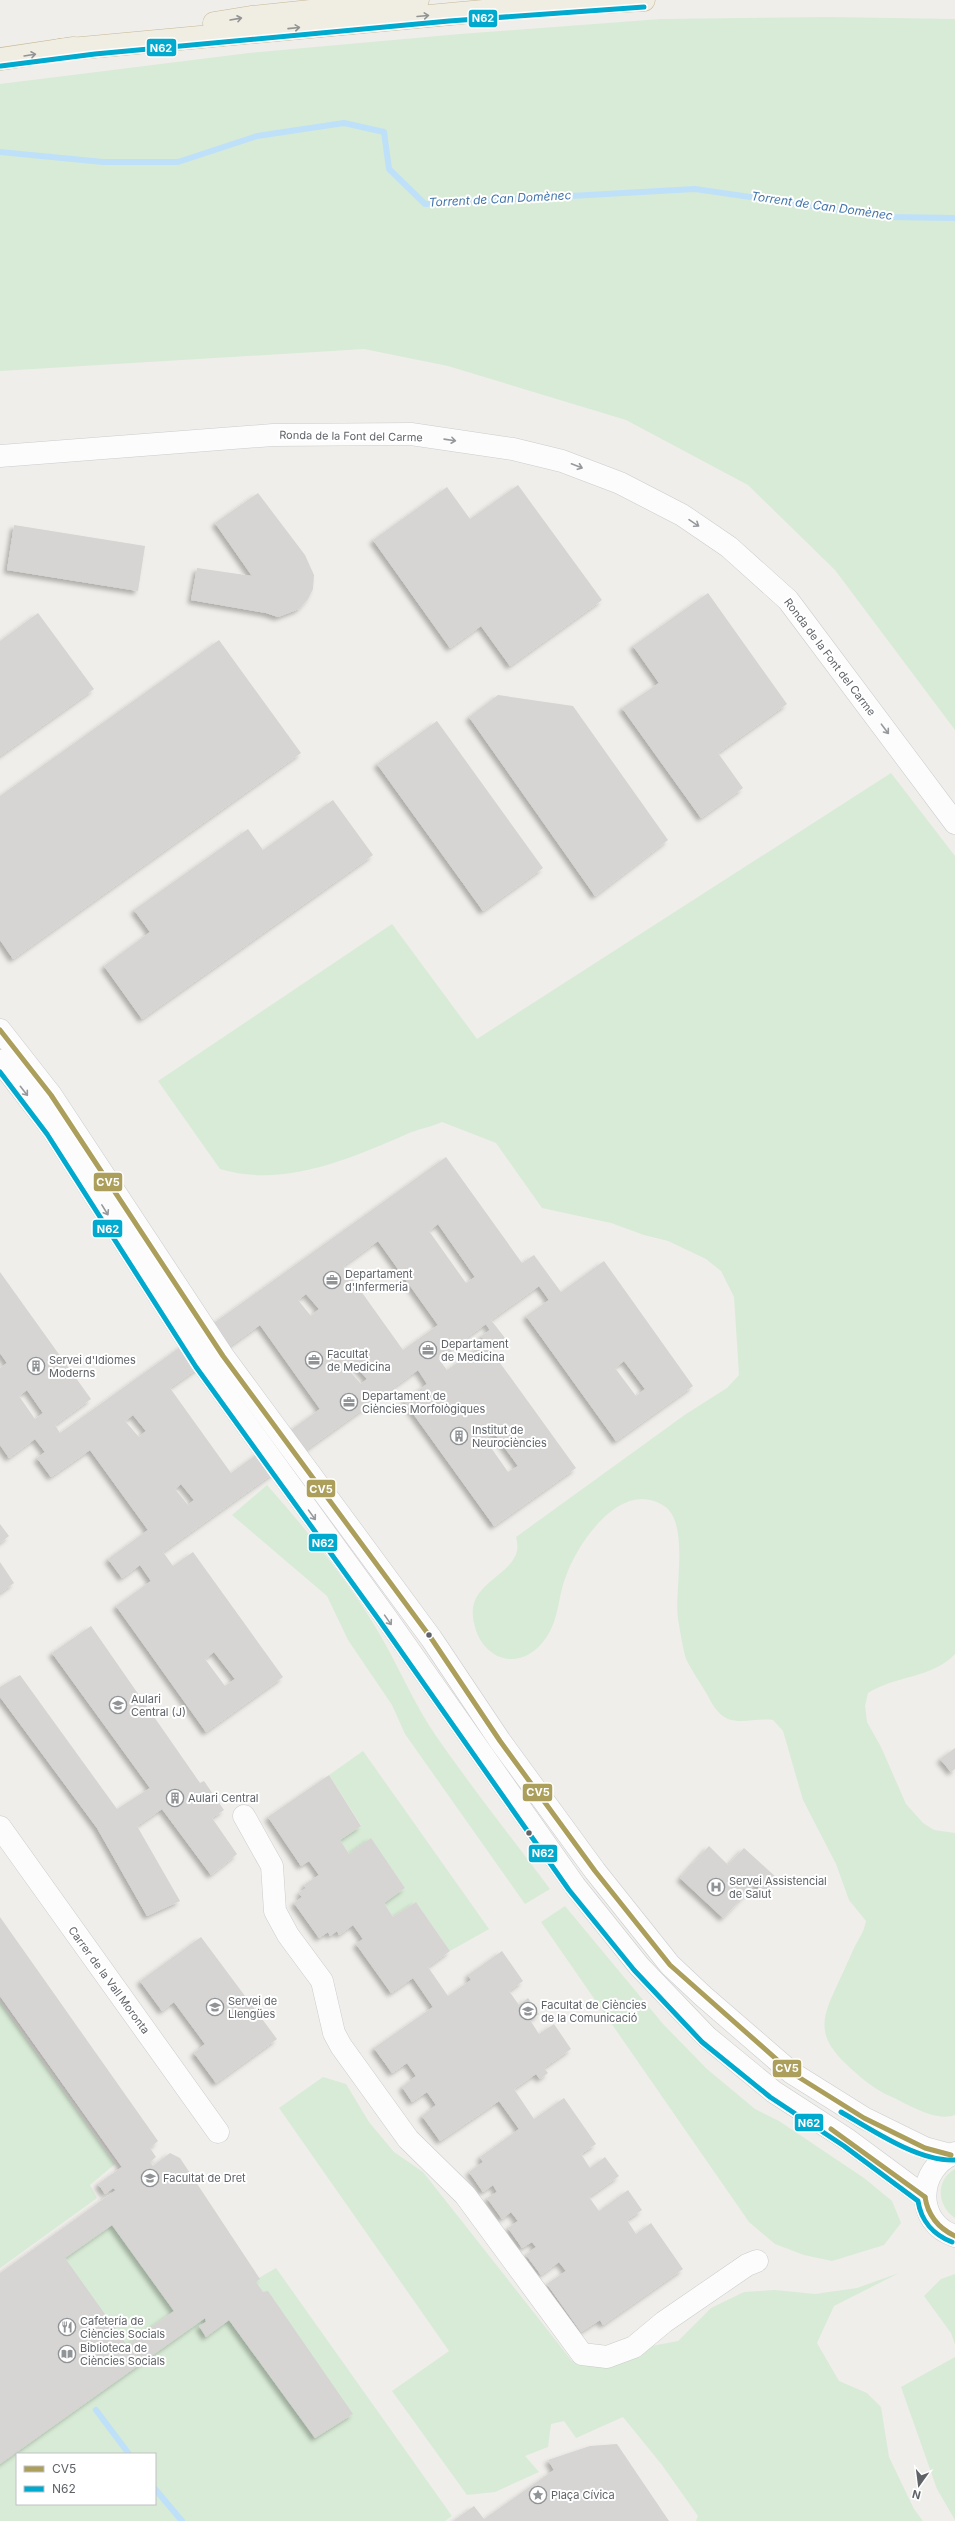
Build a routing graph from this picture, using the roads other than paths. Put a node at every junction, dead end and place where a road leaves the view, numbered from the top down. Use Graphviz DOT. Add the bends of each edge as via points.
graph roads {
  1 [pos="418,0"];
  2 [pos="644,0"];
  3 [pos="60,50"];
  4 [pos="0,59"];
  5 [pos="0,456"];
  6 [pos="955,823"];
  7 [pos="0,1030"];
  8 [pos="0,1061"];
  9 [pos="244,1816"];
  10 [pos="0,1827"];
  11 [pos="218,2132"];
  12 [pos="953,2154"];
  13 [pos="925,2197"];
  14 [pos="955,2236"];
  15 [pos="757,2261"];
  3 -- 1 [label="highway, one-way" via="251,16"];
  3 -- 2 [label="highway, one-way" via="537,6"];
  4 -- 3 [label="highway, one-way"];
  5 -- 6 [label="street, Ronda de la Font del Carme, one-way" via="274,435 411,434 513,449 562,461 620,483 682,515 729,547 788,600"];
  7 -- 12 [label="street" via="51,1095 223,1356 431,1638 500,1741 595,1871 665,1959 702,1996 792,2073 864,2118 925,2148"];
  8 -- 13 [label="street, one-way" via="53,1130 202,1363 385,1616 575,1886 639,1966 708,2037 774,2092 848,2140"];
  9 -- 15 [label="street" via="272,1866 275,1911 288,1935 322,1981 334,2033 341,2046 408,2139 465,2195 582,2354 606,2357 634,2346 664,2322"];
  10 -- 11 [label="street, Carrer de la Vall Moronta"];
  12 -- 13 [label="street" via="940,2162 931,2172 926,2184"];
  13 -- 14 [label="street" via="927,2209 933,2220 945,2232"];
}
